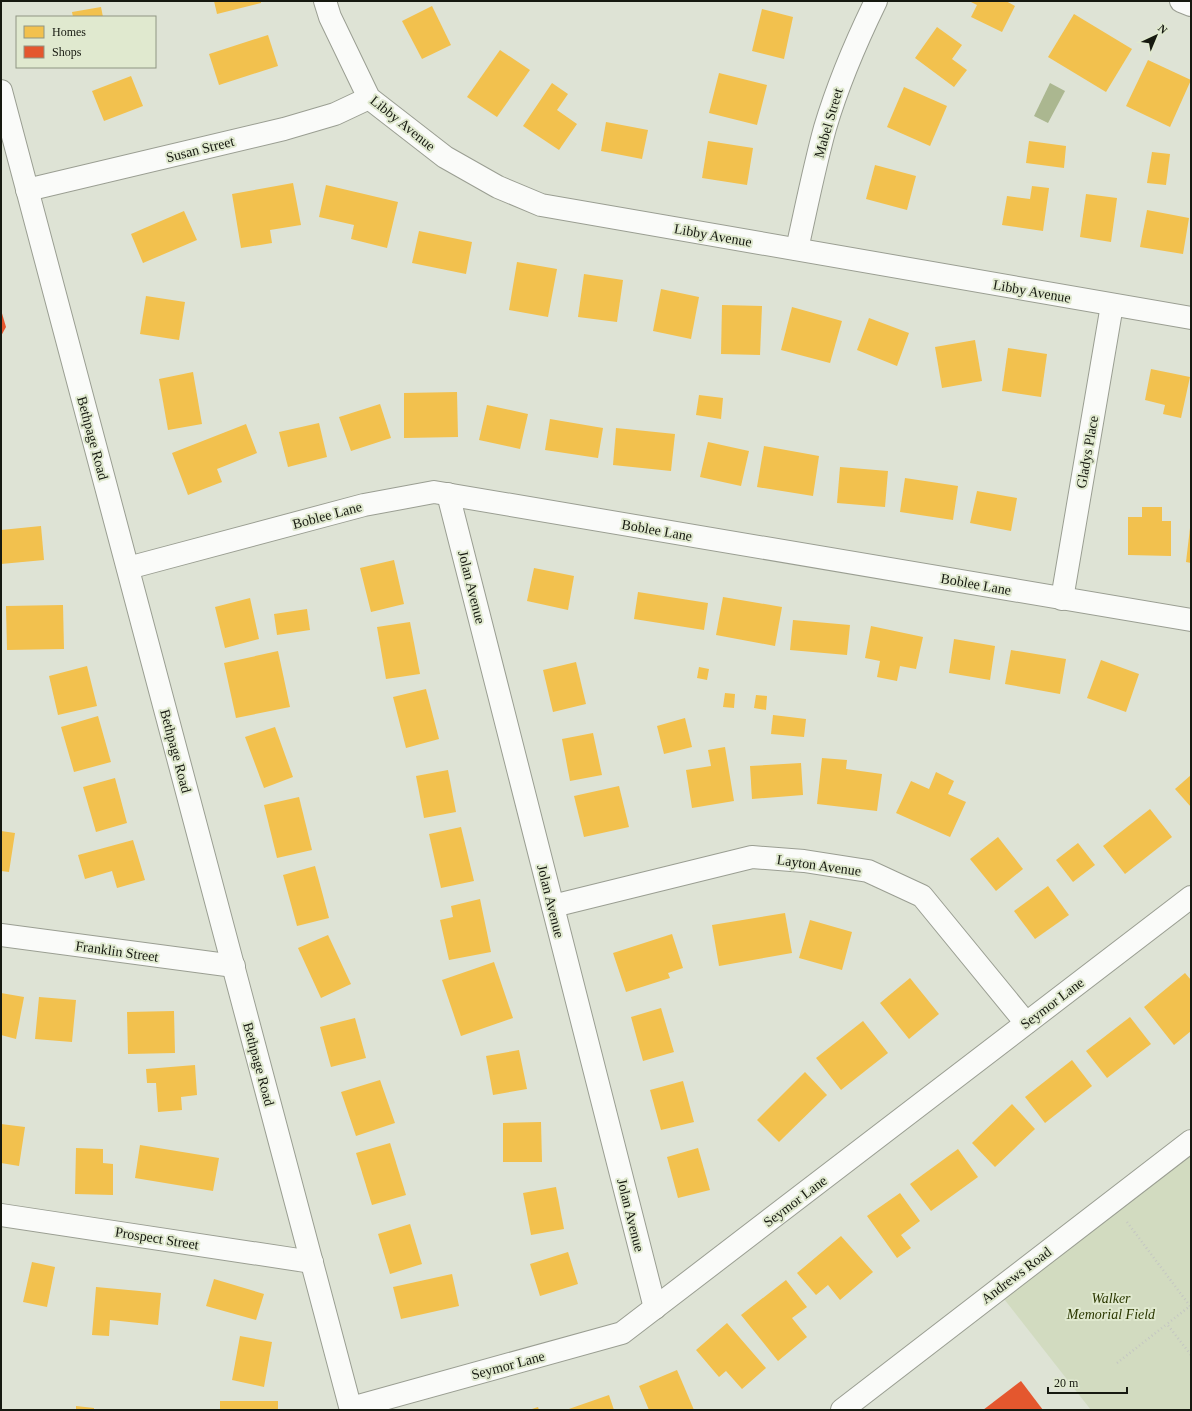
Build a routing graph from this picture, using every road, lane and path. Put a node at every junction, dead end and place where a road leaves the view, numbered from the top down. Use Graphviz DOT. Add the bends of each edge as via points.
graph roads {
  1 [pos="325,1"];
  2 [pos="876,1"];
  3 [pos="1181,1"];
  4 [pos="1191,5"];
  5 [pos="1,91"];
  6 [pos="369,98"];
  7 [pos="27,190"];
  8 [pos="797,250"];
  9 [pos="1112,305"];
  10 [pos="1191,318"];
  11 [pos="448,494"];
  12 [pos="128,568"];
  13 [pos="1062,599"];
  14 [pos="1191,620"];
  15 [pos="1191,897"];
  16 [pos="553,906"];
  17 [pos="1,935"];
  18 [pos="234,966"];
  19 [pos="1026,1023"];
  20 [pos="1191,1141"];
  21 [pos="1,1215"];
  22 [pos="1124,1219"];
  23 [pos="312,1262"];
  24 [pos="655,1308"];
  25 [pos="1167,1324"];
  26 [pos="1191,1356"];
  27 [pos="1117,1363"];
  28 [pos="351,1409"];
  29 [pos="842,1410"];
  1 -- 6 [label="street, Libby Avenue" via="330,17"];
  2 -- 8 [label="street, Mabel Street" via="841,78 827,121"];
  3 -- 4 [label="street"];
  5 -- 7 [label="street, Bethpage Road"];
  6 -- 7 [label="street, Susan Street" via="335,114 284,129"];
  6 -- 8 [label="street, Libby Avenue" via="445,157 498,187 541,205"];
  7 -- 12 [label="street, Bethpage Road"];
  8 -- 9 [label="street, Libby Avenue"];
  9 -- 10 [label="street, Libby Avenue"];
  9 -- 13 [label="street, Gladys Place"];
  11 -- 12 [label="street, Boblee Lane" via="434,492 364,505"];
  11 -- 13 [label="street, Boblee Lane"];
  11 -- 16 [label="street, Jolan Avenue"];
  12 -- 18 [label="street, Bethpage Road"];
  13 -- 14 [label="street, Boblee Lane"];
  15 -- 19 [label="street, Seymor Lane"];
  16 -- 19 [label="street, Layton Avenue" via="752,857 804,861 868,871 922,896"];
  16 -- 24 [label="street, Jolan Avenue"];
  17 -- 18 [label="street, Franklin Street"];
  18 -- 23 [label="street, Bethpage Road"];
  19 -- 24 [label="street, Seymor Lane"];
  20 -- 29 [label="street, Andrews Road"];
  21 -- 23 [label="street, Prospect Street"];
  22 -- 25 [label="path" via="1190,1306"];
  23 -- 28 [label="street, Bethpage Road"];
  24 -- 28 [label="street, Seymor Lane" via="622,1333"];
  25 -- 26 [label="path"];
  25 -- 27 [label="path"];
}
